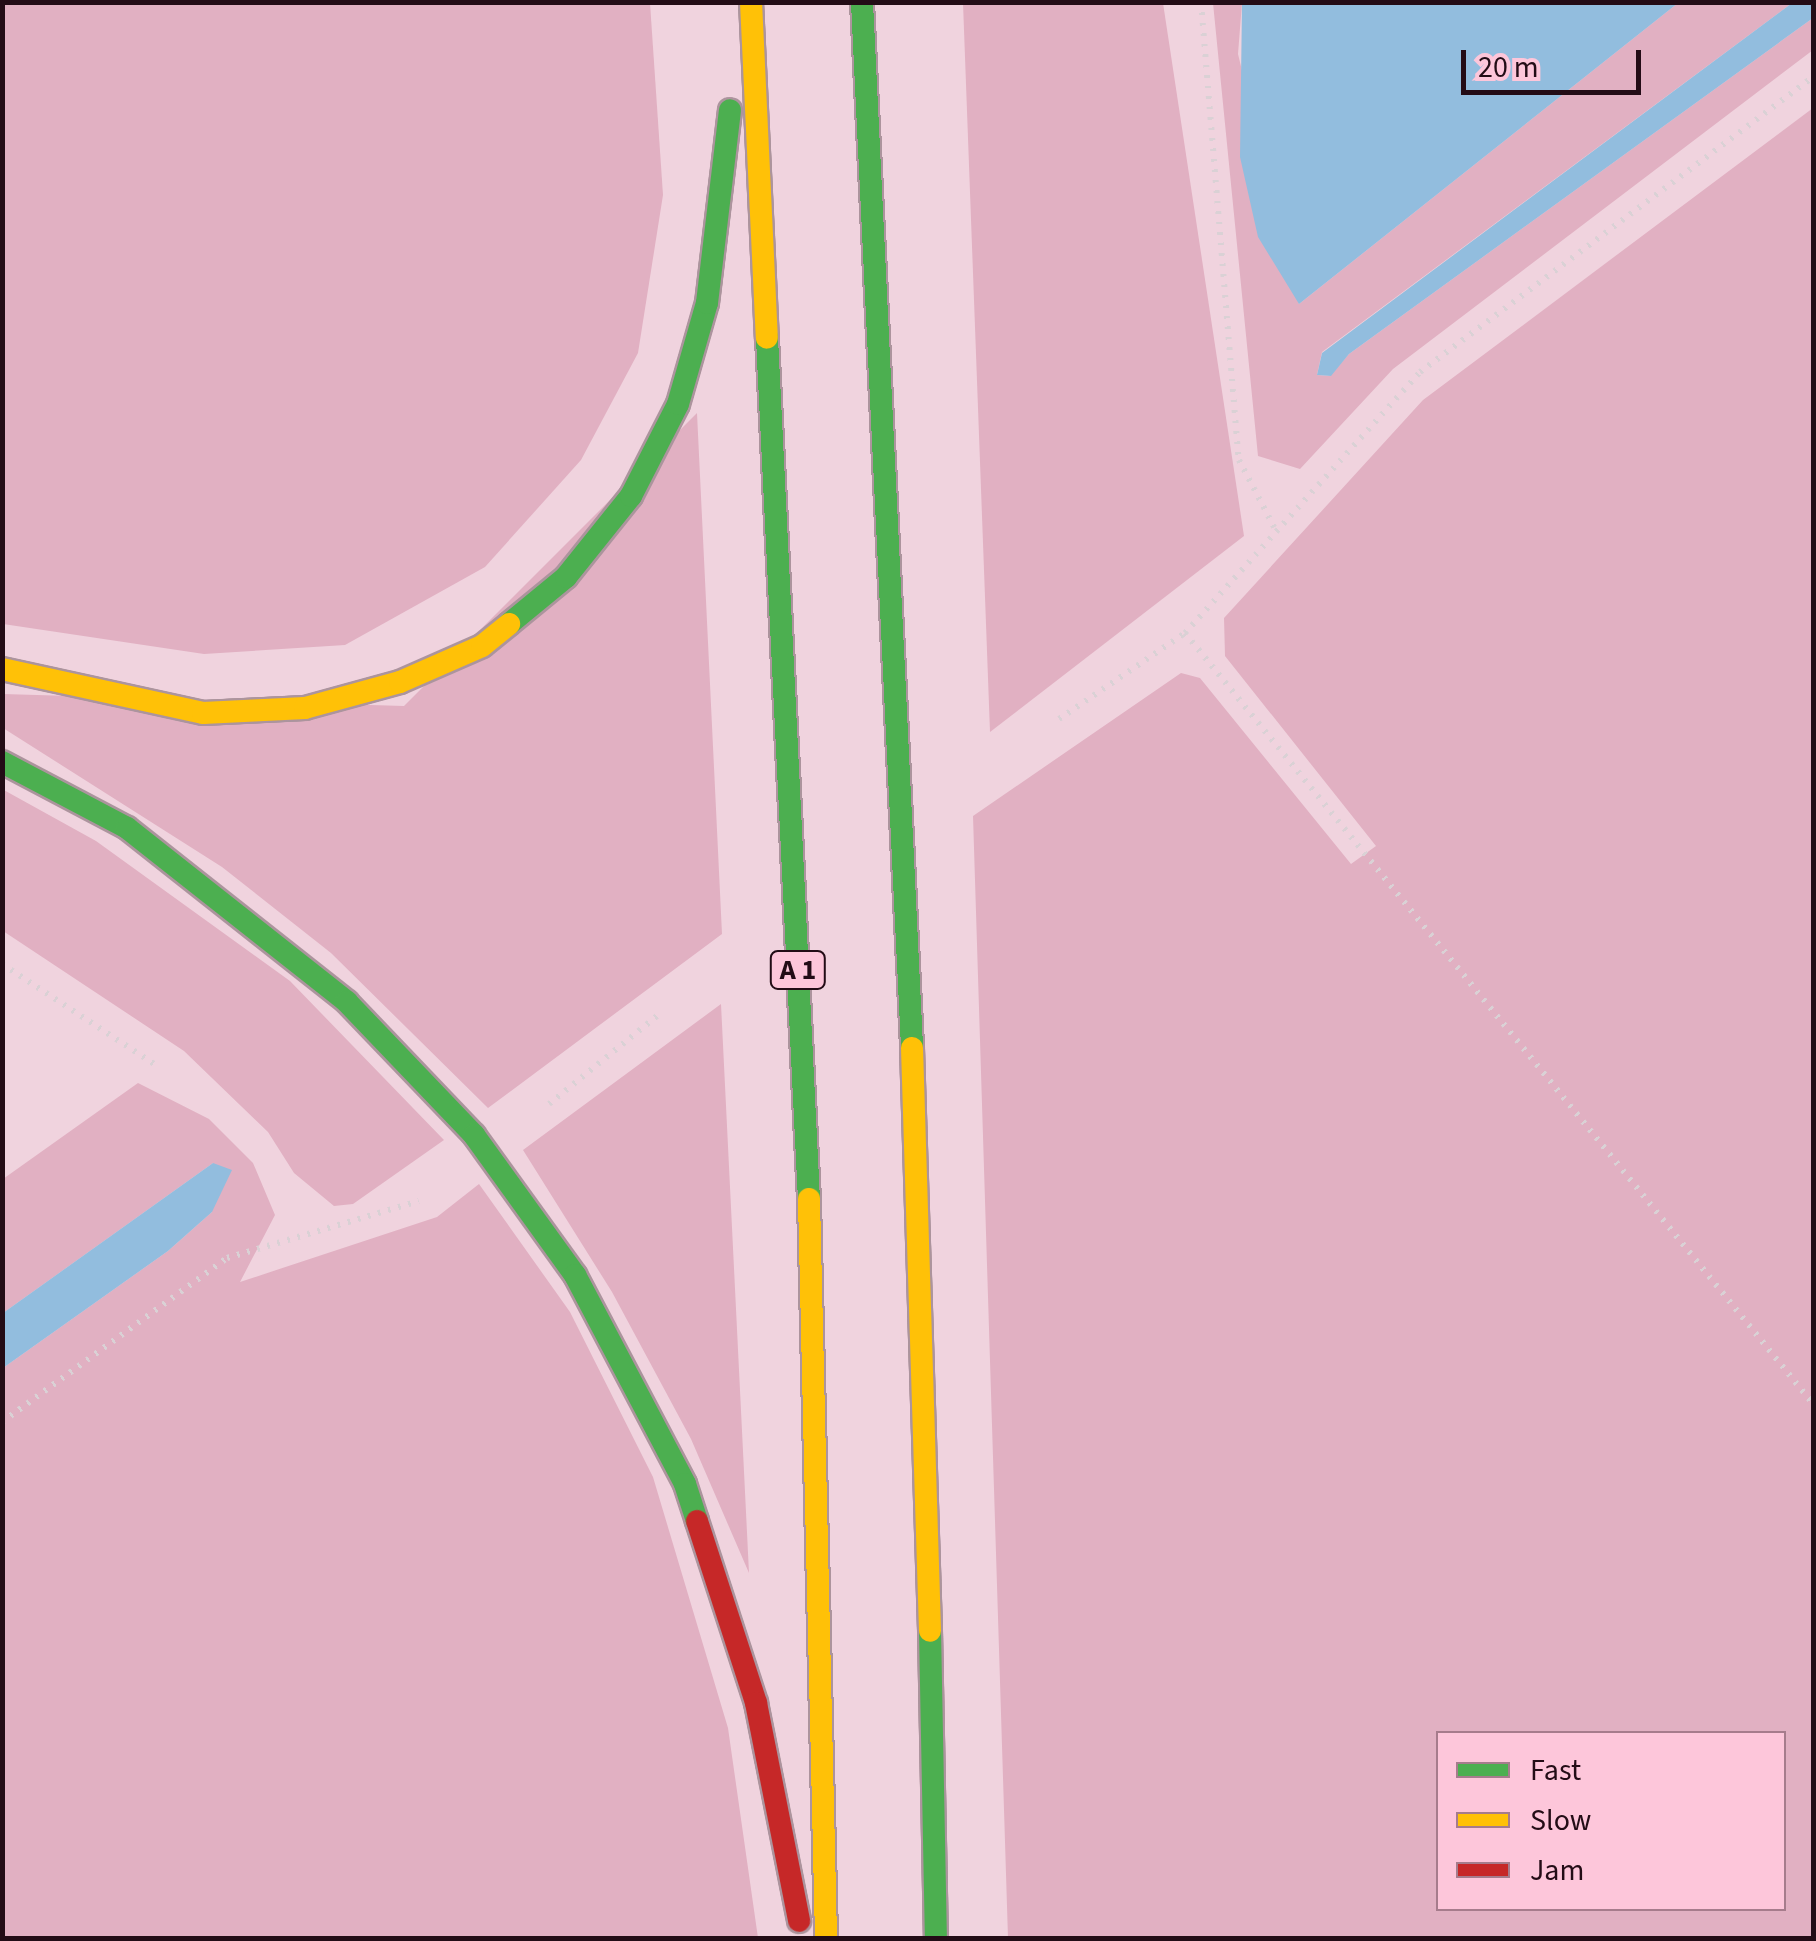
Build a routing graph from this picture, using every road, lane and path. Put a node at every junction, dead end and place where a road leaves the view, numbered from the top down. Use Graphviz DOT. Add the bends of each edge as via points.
graph roads {
  1 [pos="742,2"];
  2 [pos="751,2"];
  3 [pos="862,2"];
  4 [pos="1201,2"];
  5 [pos="1814,76"];
  6 [pos="1274,527"];
  7 [pos="1185,633"];
  8 [pos="2,669"];
  9 [pos="1058,719"];
  10 [pos="2,762"];
  11 [pos="2,964"];
  12 [pos="658,1015"];
  13 [pos="160,1067"];
  14 [pos="549,1104"];
  15 [pos="420,1201"];
  16 [pos="1814,1404"];
  17 [pos="2,1422"];
  18 [pos="803,1938"];
  19 [pos="826,1938"];
  20 [pos="936,1938"];
  1 -- 8 [label="highway" via="707,303 678,404 631,496 566,578 482,646 400,682 305,708 203,712 113,698"];
  2 -- 19 [label="highway, A 1" via="808,1176"];
  3 -- 20 [label="highway" via="922,1245"];
  4 -- 6 [label="path" via="1239,460"];
  5 -- 6 [label="path" via="1420,372"];
  6 -- 7 [label="path"];
  7 -- 9 [label="path"];
  7 -- 16 [label="path" via="1489,1014"];
  10 -- 18 [label="highway" via="127,828 347,1002 474,1134 575,1275 685,1484 756,1704"];
  11 -- 13 [label="path"];
  12 -- 14 [label="path"];
  15 -- 17 [label="path" via="227,1258"];
}
